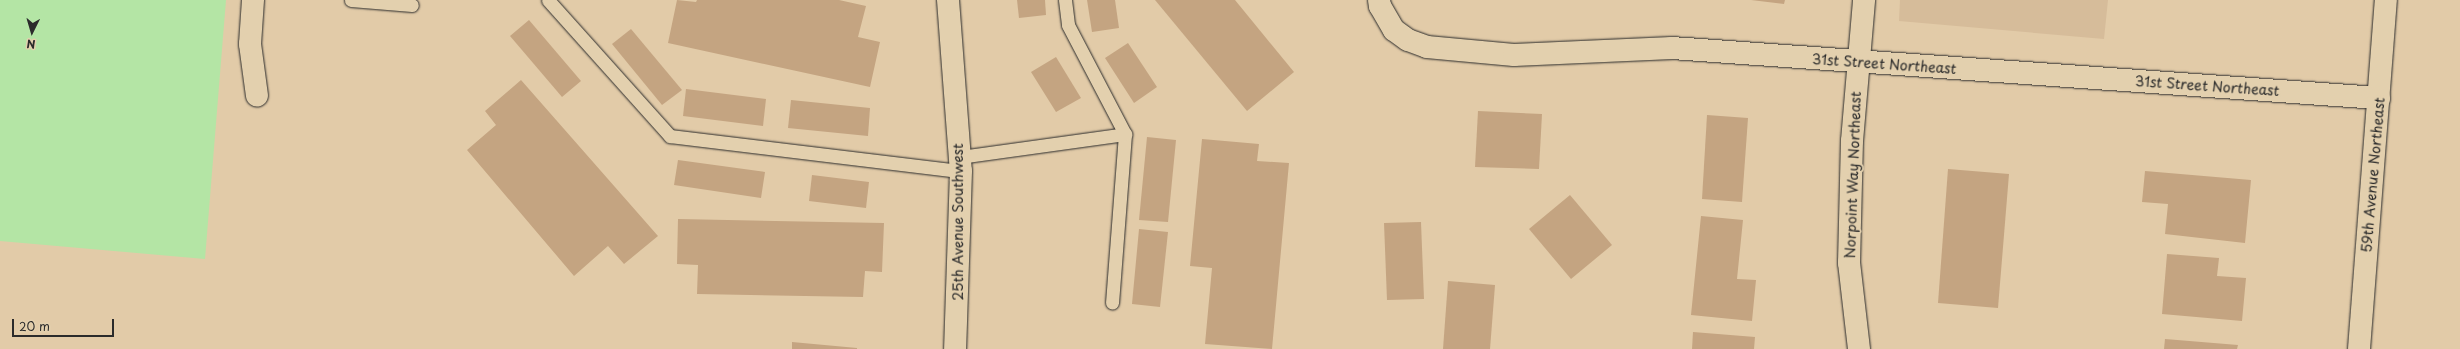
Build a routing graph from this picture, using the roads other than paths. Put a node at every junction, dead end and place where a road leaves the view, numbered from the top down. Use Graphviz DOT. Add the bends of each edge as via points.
graph roads {
  1 [pos="254,0"];
  2 [pos="351,0"];
  3 [pos="548,0"];
  4 [pos="948,0"];
  5 [pos="1065,0"];
  6 [pos="1379,0"];
  7 [pos="1864,0"];
  8 [pos="2386,0"];
  9 [pos="412,5"];
  10 [pos="1859,62"];
  11 [pos="257,96"];
  12 [pos="2379,98"];
  13 [pos="1125,134"];
  14 [pos="961,164"];
  15 [pos="1112,303"];
  16 [pos="955,349"];
  17 [pos="1859,349"];
  18 [pos="2359,349"];
  1 -- 11 [label="street" via="250,44"];
  2 -- 9 [label="lane"];
  3 -- 14 [label="lane" via="670,136"];
  4 -- 14 [label="street, 25th Avenue Southwest"];
  5 -- 13 [label="lane" via="1068,25"];
  6 -- 10 [label="street, 31st Street Northeast" via="1394,30 1408,40 1427,47 1514,55 1672,48"];
  7 -- 10 [label="street, Norpoint Way Northeast"];
  8 -- 12 [label="street, 59th Avenue Northeast"];
  10 -- 12 [label="street, 31st Street Northeast"];
  10 -- 17 [label="street, Norpoint Way Northeast" via="1852,141 1849,263"];
  12 -- 18 [label="street, 59th Avenue Northeast"];
  13 -- 14 [label="lane"];
  13 -- 15 [label="lane"];
  14 -- 16 [label="street, 25th Avenue Southwest"];
}
